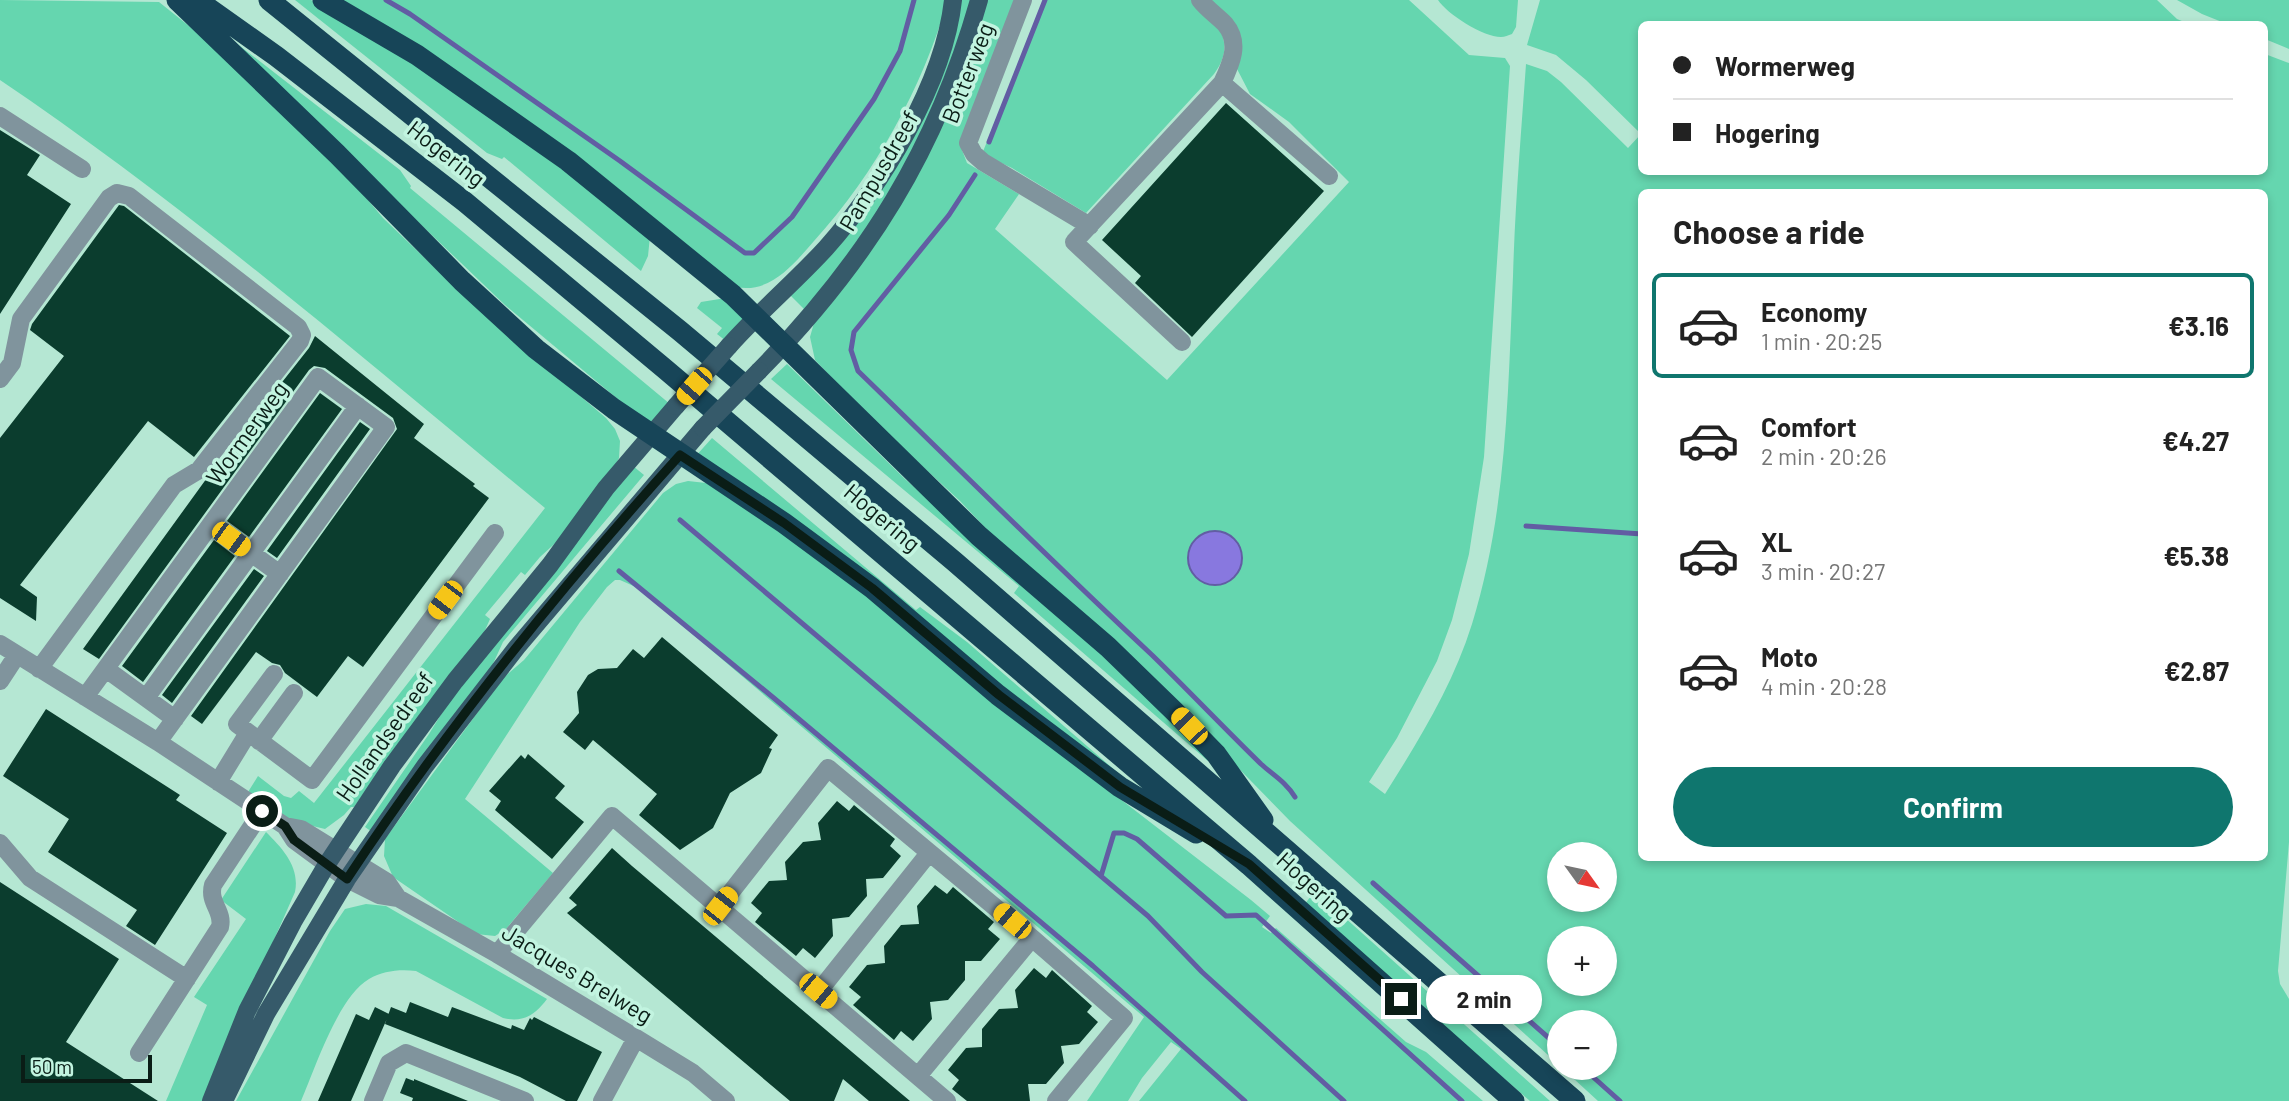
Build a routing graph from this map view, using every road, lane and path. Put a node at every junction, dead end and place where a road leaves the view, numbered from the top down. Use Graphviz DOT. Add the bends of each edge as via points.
graph roads {
  1 [pos="177,0"];
  2 [pos="197,0"];
  3 [pos="269,0"];
  4 [pos="323,0"];
  5 [pos="953,0"];
  6 [pos="979,0"];
  7 [pos="1023,0"];
  8 [pos="1200,0"];
  9 [pos="1222,83"];
  10 [pos="0,116"];
  11 [pos="82,169"];
  12 [pos="1329,176"];
  13 [pos="1090,226"];
  14 [pos="755,317"];
  15 [pos="1182,342"];
  16 [pos="729,346"];
  17 [pos="784,346"];
  18 [pos="0,379"];
  19 [pos="358,406"];
  20 [pos="651,434"];
  21 [pos="680,455"];
  22 [pos="211,524"];
  23 [pos="495,533"];
  24 [pos="251,553"];
  25 [pos="280,574"];
  26 [pos="0,644"];
  27 [pos="17,655"];
  28 [pos="39,669"];
  29 [pos="106,669"];
  30 [pos="274,674"];
  31 [pos="0,681"];
  32 [pos="294,693"];
  33 [pos="86,697"];
  34 [pos="146,698"];
  35 [pos="175,719"];
  36 [pos="254,737"];
  37 [pos="158,742"];
  38 [pos="218,782"];
  39 [pos="262,811"];
  40 [pos="0,843"];
  41 [pos="1282,847"];
  42 [pos="929,853"];
  43 [pos="332,857"];
  44 [pos="1249,864"];
  45 [pos="352,871"];
  46 [pos="720,906"];
  47 [pos="1032,938"];
  48 [pos="497,954"];
  49 [pos="187,979"];
  50 [pos="818,991"];
  51 [pos="636,1038"];
  52 [pos="139,1053"];
  53 [pos="918,1076"];
  54 [pos="211,1101"];
  55 [pos="224,1101"];
  56 [pos="373,1101"];
  57 [pos="525,1101"];
  58 [pos="602,1101"];
  59 [pos="726,1101"];
  60 [pos="947,1101"];
  61 [pos="1056,1101"];
  62 [pos="1514,1101"];
  63 [pos="1575,1101"];
  1 -- 20 [label="highway" via="536,349"];
  2 -- 44 [label="highway, Hogering" via="465,202"];
  3 -- 41 [label="highway, Hogering" via="680,331 955,562"];
  4 -- 14 [label="highway" via="417,55 568,161"];
  5 -- 14 [label="main road, Pampusdreef" via="939,58 895,154 826,247"];
  6 -- 17 [label="main road, Pampusdreef" via="943,108 918,160 854,262"];
  7 -- 13 [label="street, Botterweg" via="968,142 983,162"];
  8 -- 9 [label="street" via="1225,24 1234,41 1232,61"];
  9 -- 12 [label="street"];
  9 -- 13 [label="street"];
  10 -- 11 [label="street"];
  13 -- 15 [label="street" via="1074,243"];
  14 -- 16 [label="main road, Pampusdreef"];
  14 -- 17 [label="highway"];
  16 -- 20 [label="main road, Hollandsedreef, bridge"];
  17 -- 21 [label="main road, Pampusdreef, bridge"];
  17 -- 41 [label="highway" via="979,536 1108,647 1175,712 1216,754"];
  18 -- 28 [label="street" via="12,363 21,319 117,193 130,196 298,327 302,335 199,470 174,485"];
  19 -- 22 [label="street, Wormerweg" via="318,377"];
  19 -- 24 [label="street"];
  19 -- 25 [label="street, Wormerweg" via="386,427"];
  20 -- 21 [label="highway"];
  20 -- 43 [label="main road, Hollandsedreef" via="444,696"];
  21 -- 44 [label="highway" via="872,588 999,695 1120,787"];
  21 -- 45 [label="main road" via="517,647"];
  22 -- 24 [label="street"];
  22 -- 29 [label="street, Wormerweg"];
  23 -- 36 [label="street" via="312,780"];
  24 -- 25 [label="street"];
  24 -- 34 [label="street"];
  25 -- 35 [label="street, Wormerweg"];
  26 -- 27 [label="street"];
  27 -- 28 [label="street"];
  27 -- 31 [label="street"];
  28 -- 33 [label="street"];
  29 -- 33 [label="street, Wormerweg"];
  29 -- 34 [label="street"];
  30 -- 36 [label="street" via="237,724"];
  32 -- 36 [label="street"];
  33 -- 37 [label="street"];
  34 -- 35 [label="street"];
  35 -- 37 [label="street, Wormerweg"];
  36 -- 38 [label="street"];
  37 -- 38 [label="street"];
  38 -- 39 [label="street"];
  39 -- 43 [label="street" via="285,826 301,829"];
  39 -- 49 [label="street" via="213,885 211,897 222,923"];
  40 -- 49 [label="street" via="30,878"];
  41 -- 63 [label="highway, Hogering"];
  42 -- 46 [label="street" via="828,768"];
  42 -- 47 [label="street"];
  42 -- 50 [label="street"];
  43 -- 45 [label="street, Jacques Brelweg"];
  43 -- 54 [label="main road, Hollandsedreef" via="247,1011"];
  44 -- 62 [label="highway, Hogering"];
  45 -- 48 [label="street, Jacques Brelweg" via="379,895 398,898"];
  45 -- 55 [label="main road" via="266,1014"];
  46 -- 48 [label="street" via="612,816"];
  46 -- 50 [label="street"];
  47 -- 53 [label="street"];
  47 -- 61 [label="street" via="1124,1018"];
  48 -- 51 [label="street, Jacques Brelweg"];
  49 -- 52 [label="street"];
  50 -- 53 [label="street"];
  51 -- 58 [label="street"];
  51 -- 59 [label="street, Jacques Brelweg"];
  53 -- 60 [label="street"];
  56 -- 57 [label="street" via="389,1063 406,1053"];
}
